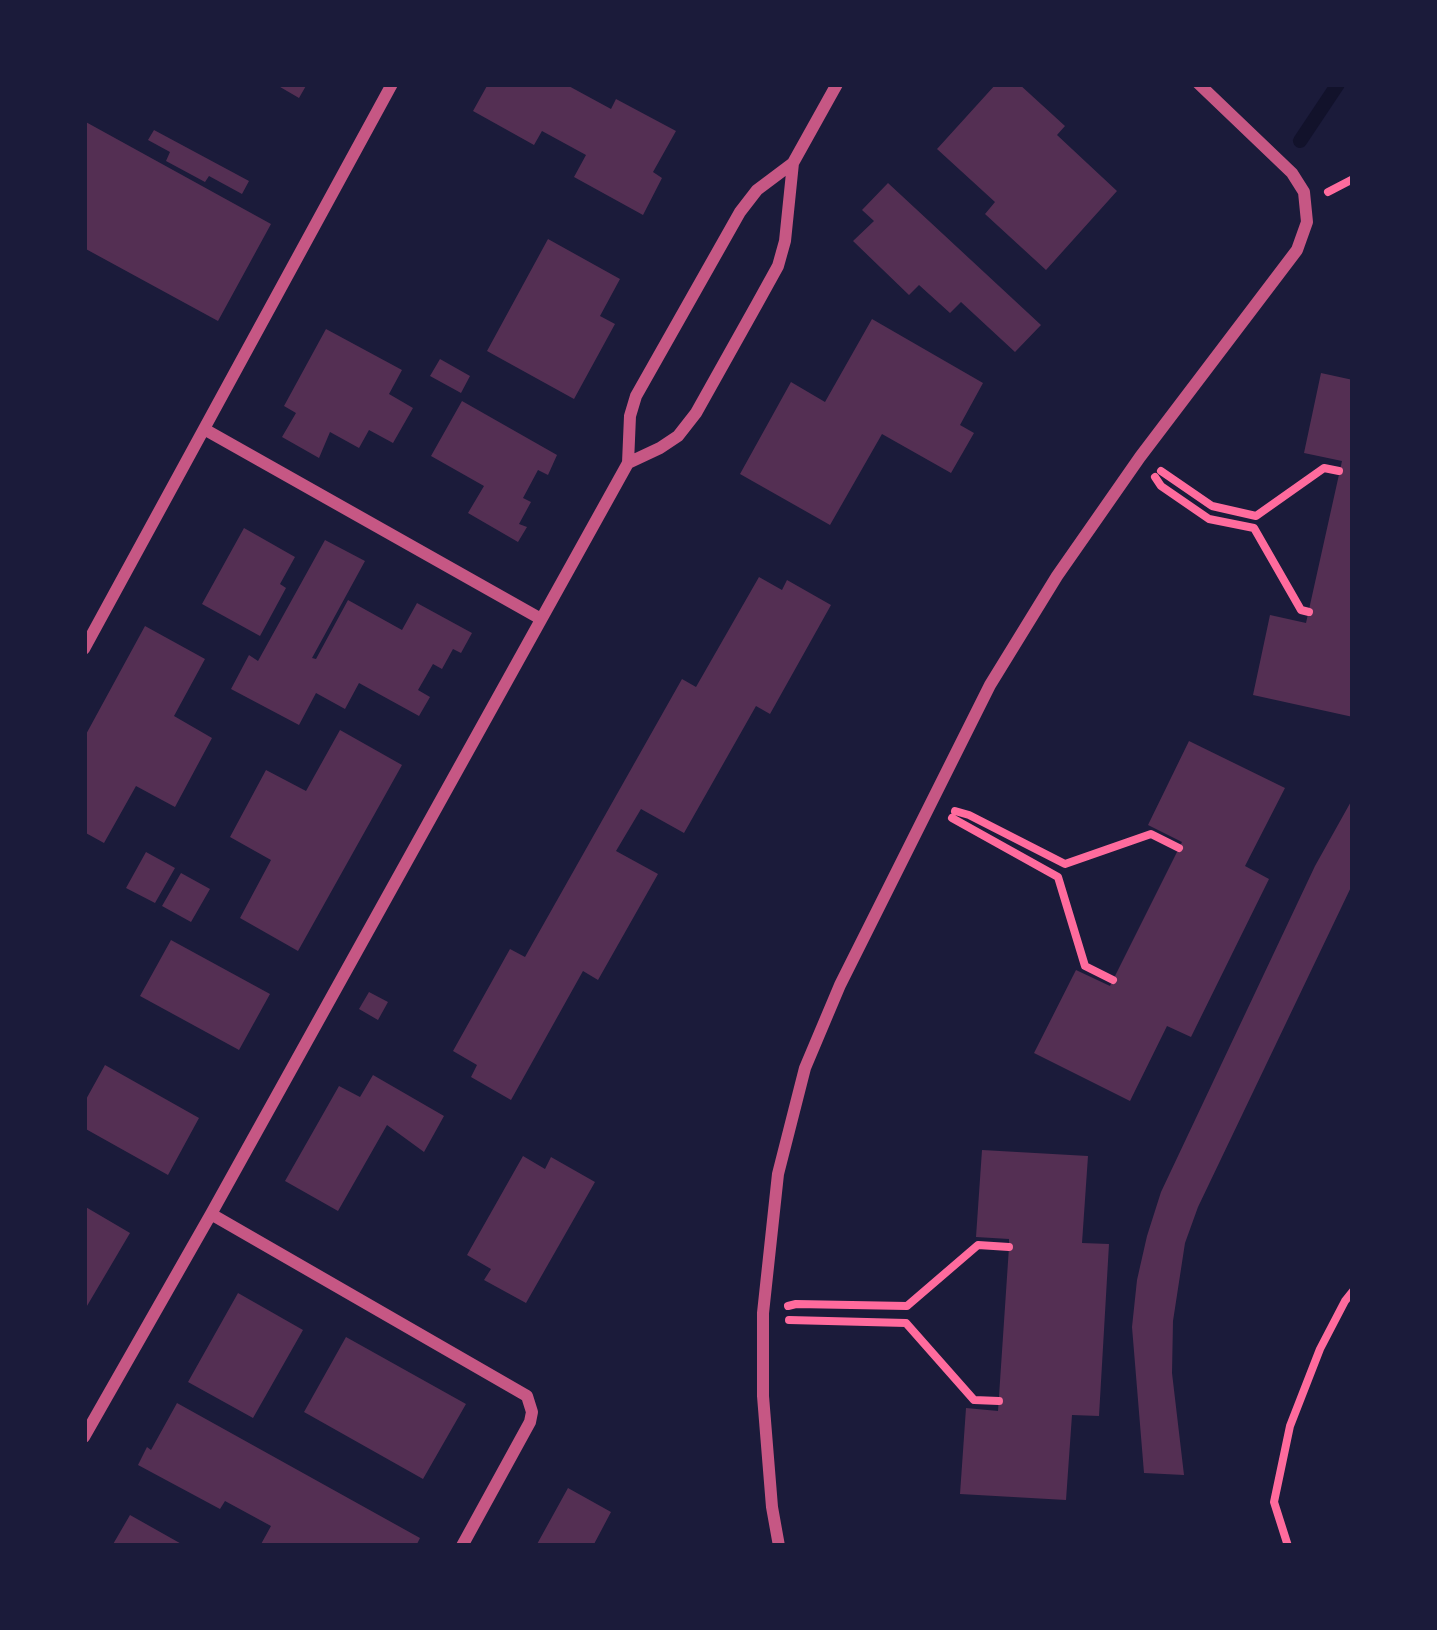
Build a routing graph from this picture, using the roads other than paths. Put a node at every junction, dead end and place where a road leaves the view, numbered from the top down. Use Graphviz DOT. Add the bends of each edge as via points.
graph roads {
  1 [pos="392,84"];
  2 [pos="837,84"];
  3 [pos="1199,84"];
  4 [pos="794,163"];
  5 [pos="204,429"];
  6 [pos="628,463"];
  7 [pos="541,619"];
  8 [pos="84,649"];
  9 [pos="211,1214"];
  10 [pos="84,1437"];
  11 [pos="462,1546"];
  12 [pos="779,1546"];
  1 -- 5 [label="street"];
  2 -- 4 [label="street"];
  3 -- 12 [label="street" via="1292,172 1307,222 1297,250 1140,457 990,685 806,1068 778,1174 764,1313"];
  4 -- 6 [label="street" via="740,212 636,396"];
  4 -- 6 [label="street" via="785,241 757,304 696,413 677,436"];
  5 -- 7 [label="street"];
  5 -- 8 [label="street"];
  6 -- 7 [label="street"];
  7 -- 9 [label="street"];
  9 -- 10 [label="street"];
  9 -- 11 [label="street" via="520,1390 531,1404 530,1422"];
}
